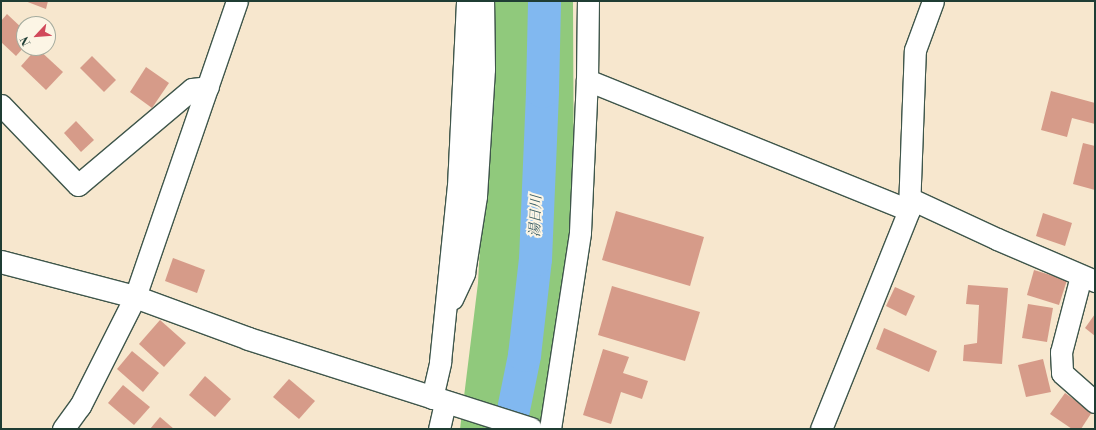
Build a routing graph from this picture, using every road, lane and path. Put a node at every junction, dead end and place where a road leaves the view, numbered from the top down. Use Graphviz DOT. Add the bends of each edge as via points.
graph roads {
  1 [pos="237,1"];
  2 [pos="467,1"];
  3 [pos="483,1"];
  4 [pos="588,1"];
  5 [pos="933,1"];
  6 [pos="587,80"];
  7 [pos="208,87"];
  8 [pos="1,104"];
  9 [pos="910,205"];
  10 [pos="1,262"];
  11 [pos="1088,279"];
  12 [pos="135,297"];
  13 [pos="446,310"];
  14 [pos="441,401"];
  15 [pos="1095,402"];
  16 [pos="63,429"];
  17 [pos="439,429"];
  18 [pos="530,429"];
  19 [pos="550,429"];
  20 [pos="821,429"];
  1 -- 7 [label="street"];
  2 -- 13 [label="street" via="458,186"];
  3 -- 13 [label="street" via="484,69 476,196 464,273"];
  4 -- 6 [label="street"];
  5 -- 9 [label="street" via="915,50"];
  6 -- 9 [label="street"];
  6 -- 19 [label="street" via="580,232"];
  7 -- 8 [label="street" via="192,88 78,185"];
  7 -- 12 [label="street"];
  9 -- 11 [label="street"];
  9 -- 20 [label="street"];
  10 -- 12 [label="street"];
  11 -- 15 [label="street" via="1061,352 1062,373"];
  12 -- 14 [label="street" via="249,339"];
  12 -- 16 [label="street" via="80,406"];
  13 -- 14 [label="street" via="440,362"];
  14 -- 17 [label="street"];
  14 -- 18 [label="street"];
}
